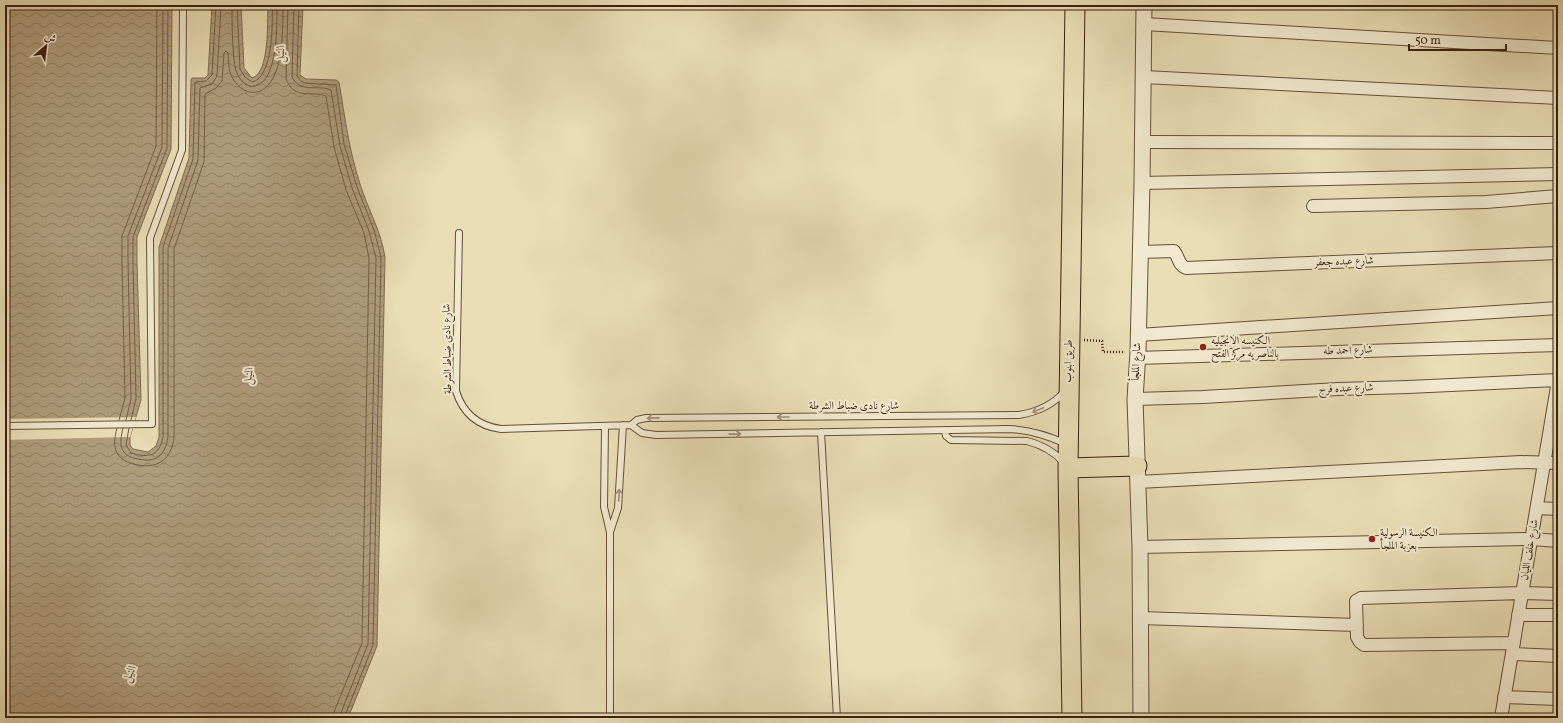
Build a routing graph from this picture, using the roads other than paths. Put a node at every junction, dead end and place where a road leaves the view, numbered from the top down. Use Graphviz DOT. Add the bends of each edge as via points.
graph roads {
  1 [pos="183,5"];
  2 [pos="1075,5"];
  3 [pos="1144,5"];
  4 [pos="1144,24"];
  5 [pos="1558,48"];
  6 [pos="1144,77"];
  7 [pos="1558,98"];
  8 [pos="1143,142"];
  9 [pos="1558,143"];
  10 [pos="1558,174"];
  11 [pos="1142,184"];
  12 [pos="1558,196"];
  13 [pos="1313,206"];
  14 [pos="459,233"];
  15 [pos="1140,252"];
  16 [pos="1558,254"];
  17 [pos="1558,308"];
  18 [pos="1138,335"];
  19 [pos="1558,345"];
  20 [pos="1132,355"];
  21 [pos="1558,381"];
  22 [pos="1069,386"];
  23 [pos="1135,399"];
  24 [pos="980,415"];
  25 [pos="623,425"];
  26 [pos="631,425"];
  27 [pos="5,426"];
  28 [pos="605,426"];
  29 [pos="980,429"];
  30 [pos="945,430"];
  31 [pos="821,432"];
  32 [pos="1069,445"];
  33 [pos="1545,462"];
  34 [pos="1558,463"];
  35 [pos="1068,468"];
  36 [pos="1134,472"];
  37 [pos="1537,508"];
  38 [pos="1558,509"];
  39 [pos="610,532"];
  40 [pos="1532,539"];
  41 [pos="1558,541"];
  42 [pos="1140,547"];
  43 [pos="1522,593"];
  44 [pos="1558,594"];
  45 [pos="1518,615"];
  46 [pos="1558,615"];
  47 [pos="1140,618"];
  48 [pos="1357,625"];
  49 [pos="1513,648"];
  50 [pos="1558,656"];
  51 [pos="1504,697"];
  52 [pos="1558,699"];
  53 [pos="610,718"];
  54 [pos="837,718"];
  55 [pos="1072,718"];
  56 [pos="1140,718"];
  57 [pos="1501,718"];
  1 -- 27 [label="lane" via="182,150 150,238 152,424"];
  2 -- 22 [label="main road, طريق ابنوب"];
  3 -- 4 [label="street, شارع الملجأ"];
  4 -- 5 [label="street"];
  4 -- 6 [label="street, شارع الملجأ"];
  6 -- 7 [label="street"];
  6 -- 8 [label="street, شارع الملجأ"];
  8 -- 9 [label="street"];
  8 -- 11 [label="street, شارع الملجأ"];
  10 -- 11 [label="street"];
  11 -- 15 [label="street, شارع الملجأ"];
  12 -- 13 [label="street" via="1486,202"];
  14 -- 28 [label="lane, شارع نادى ضباط الشرطة" via="456,392 463,408 479,422 492,428"];
  15 -- 16 [label="street, شارع عبده جعفر" via="1174,251 1180,264 1186,268"];
  15 -- 18 [label="street, شارع الملجأ"];
  17 -- 18 [label="street"];
  18 -- 20 [label="street, شارع الملجأ"];
  19 -- 20 [label="street, شارع احمد طه"];
  20 -- 23 [label="street, شارع الملجأ"];
  21 -- 23 [label="street, شارع عبده فرج" via="1338,388"];
  21 -- 33 [label="street, شارع خلف الليان"];
  22 -- 24 [label="lane, شارع نادى ضباط الشرطة, one-way" via="1055,401 1033,412 1019,415"];
  22 -- 32 [label="main road, طريق ابنوب"];
  23 -- 36 [label="street, شارع الملجأ"];
  24 -- 26 [label="lane, شارع نادى ضباط الشرطة, one-way" via="646,418"];
  24 -- 29 [label="lane"];
  25 -- 26 [label="lane, شارع نادى ضباط الشرطة"];
  25 -- 28 [label="lane, شارع نادى ضباط الشرطة"];
  39 -- 25 [label="lane, one-way" via="618,508"];
  26 -- 31 [label="lane, شارع نادى ضباط الشرطة, one-way" via="642,432 656,435"];
  28 -- 39 [label="lane" via="604,507"];
  29 -- 30 [label="lane, شارع نادى ضباط الشرطة"];
  29 -- 32 [label="lane, شارع نادى ضباط الشرطة" via="1031,431"];
  30 -- 31 [label="lane, شارع نادى ضباط الشرطة"];
  30 -- 35 [label="lane" via="946,436 951,440 1037,444 1054,453"];
  31 -- 54 [label="lane"];
  32 -- 35 [label="main road, طريق ابنوب"];
  33 -- 34 [label="street"];
  33 -- 36 [label="street"];
  33 -- 37 [label="street, شارع خلف الليان"];
  35 -- 36 [label="main road"];
  35 -- 55 [label="main road, طريق ابنوب"];
  36 -- 42 [label="street, شارع الملجأ"];
  37 -- 38 [label="street"];
  37 -- 40 [label="street, شارع خلف الليان"];
  39 -- 53 [label="lane"];
  40 -- 41 [label="street"];
  40 -- 42 [label="street"];
  40 -- 43 [label="street, شارع خلف الليان"];
  42 -- 47 [label="street, شارع الملجأ"];
  43 -- 44 [label="street"];
  43 -- 45 [label="street, شارع خلف الليان"];
  43 -- 48 [label="street" via="1360,598 1356,601"];
  45 -- 46 [label="street"];
  45 -- 49 [label="street, شارع خلف الليان"];
  47 -- 48 [label="street"];
  47 -- 56 [label="street, شارع الملجأ"];
  48 -- 49 [label="street" via="1357,637 1364,645"];
  49 -- 50 [label="street"];
  49 -- 51 [label="street, شارع خلف الليان"];
  51 -- 52 [label="street"];
  51 -- 57 [label="street, شارع خلف الليان"];
}
